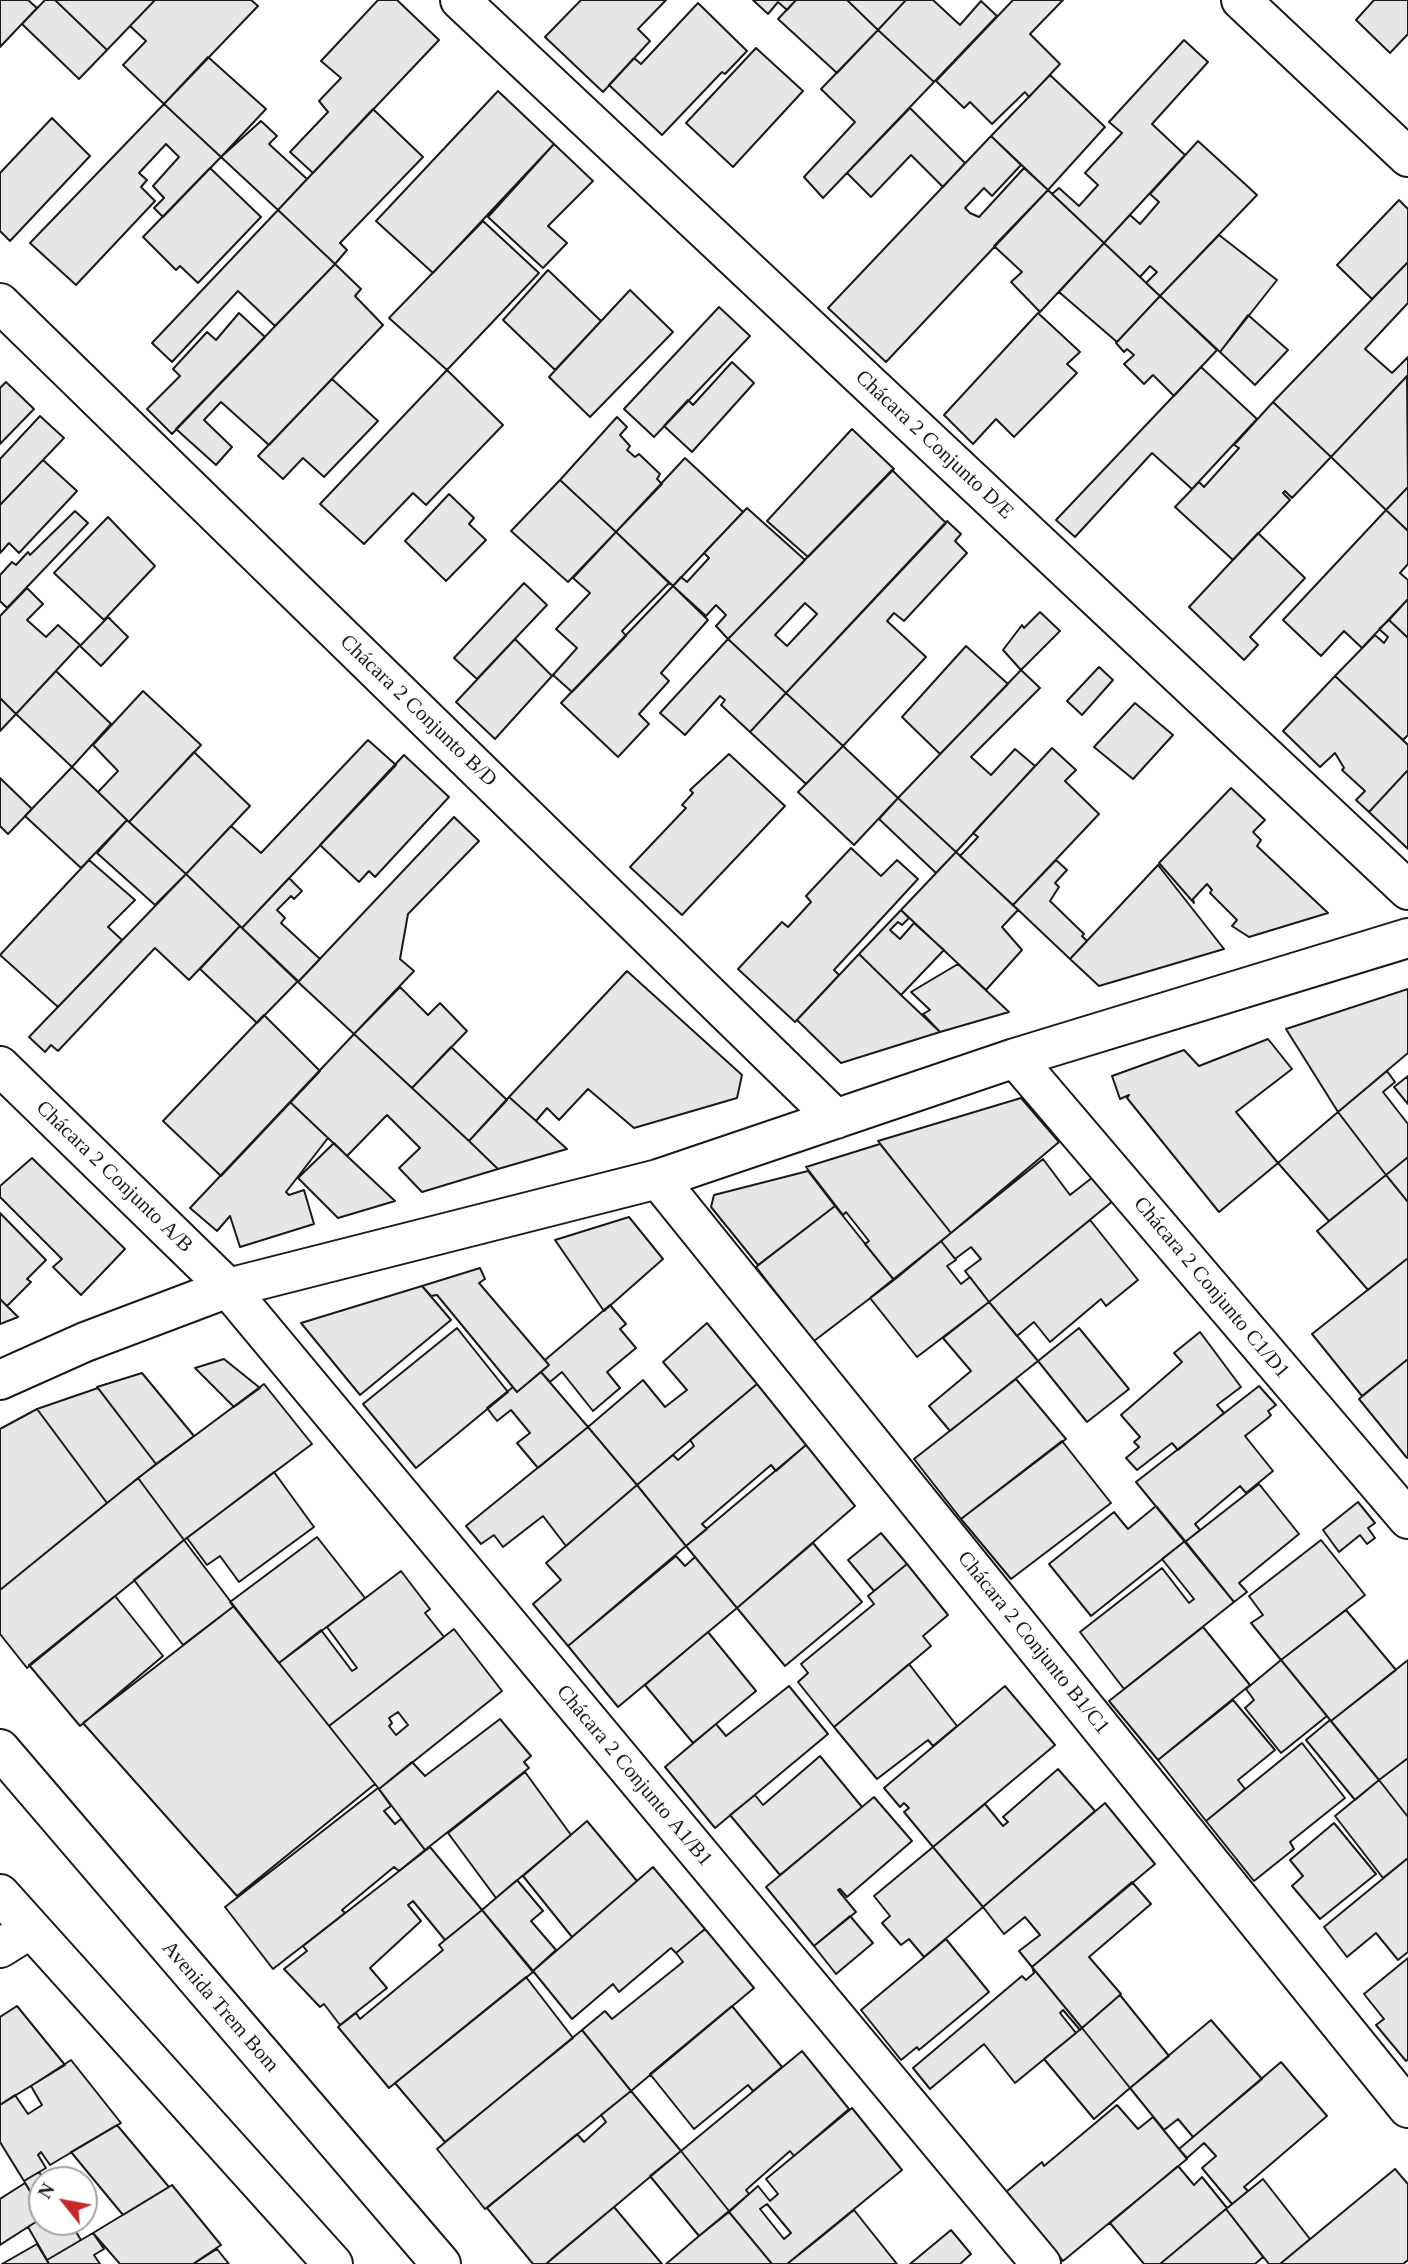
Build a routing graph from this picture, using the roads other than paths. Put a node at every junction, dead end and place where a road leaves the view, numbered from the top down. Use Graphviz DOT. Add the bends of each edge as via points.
graph roads {
  1 [pos="460,0"];
  2 [pos="1241,0"];
  3 [pos="1408,157"];
  4 [pos="0,303"];
  5 [pos="1408,890"];
  6 [pos="1408,938"];
  7 [pos="1015,1058"];
  8 [pos="0,1066"];
  9 [pos="836,1119"];
  10 [pos="658,1179"];
  11 [pos="228,1288"];
  12 [pos="0,1380"];
  13 [pos="1408,1518"];
  14 [pos="0,1749"];
  15 [pos="0,1894"];
  16 [pos="15,1939"];
  17 [pos="1408,2108"];
  18 [pos="333,2264"];
  19 [pos="441,2264"];
  20 [pos="1041,2264"];
  1 -- 5 [label="street, Chácara 2 Conjunto D/E"];
  2 -- 3 [label="street"];
  4 -- 9 [label="street, Chácara 2 Conjunto B/D"];
  6 -- 7 [label="street"];
  7 -- 9 [label="street"];
  7 -- 13 [label="street, Chácara 2 Conjunto C1/D1"];
  8 -- 11 [label="street, Chácara 2 Conjunto A/B"];
  9 -- 10 [label="street"];
  10 -- 11 [label="street"];
  10 -- 17 [label="street, Chácara 2 Conjunto B1/C1"];
  11 -- 12 [label="street"];
  11 -- 20 [label="street, Chácara 2 Conjunto A1/B1"];
  14 -- 19 [label="street, Avenida Trem Bom"];
  15 -- 16 [label="street"];
  16 -- 18 [label="street"];
}
